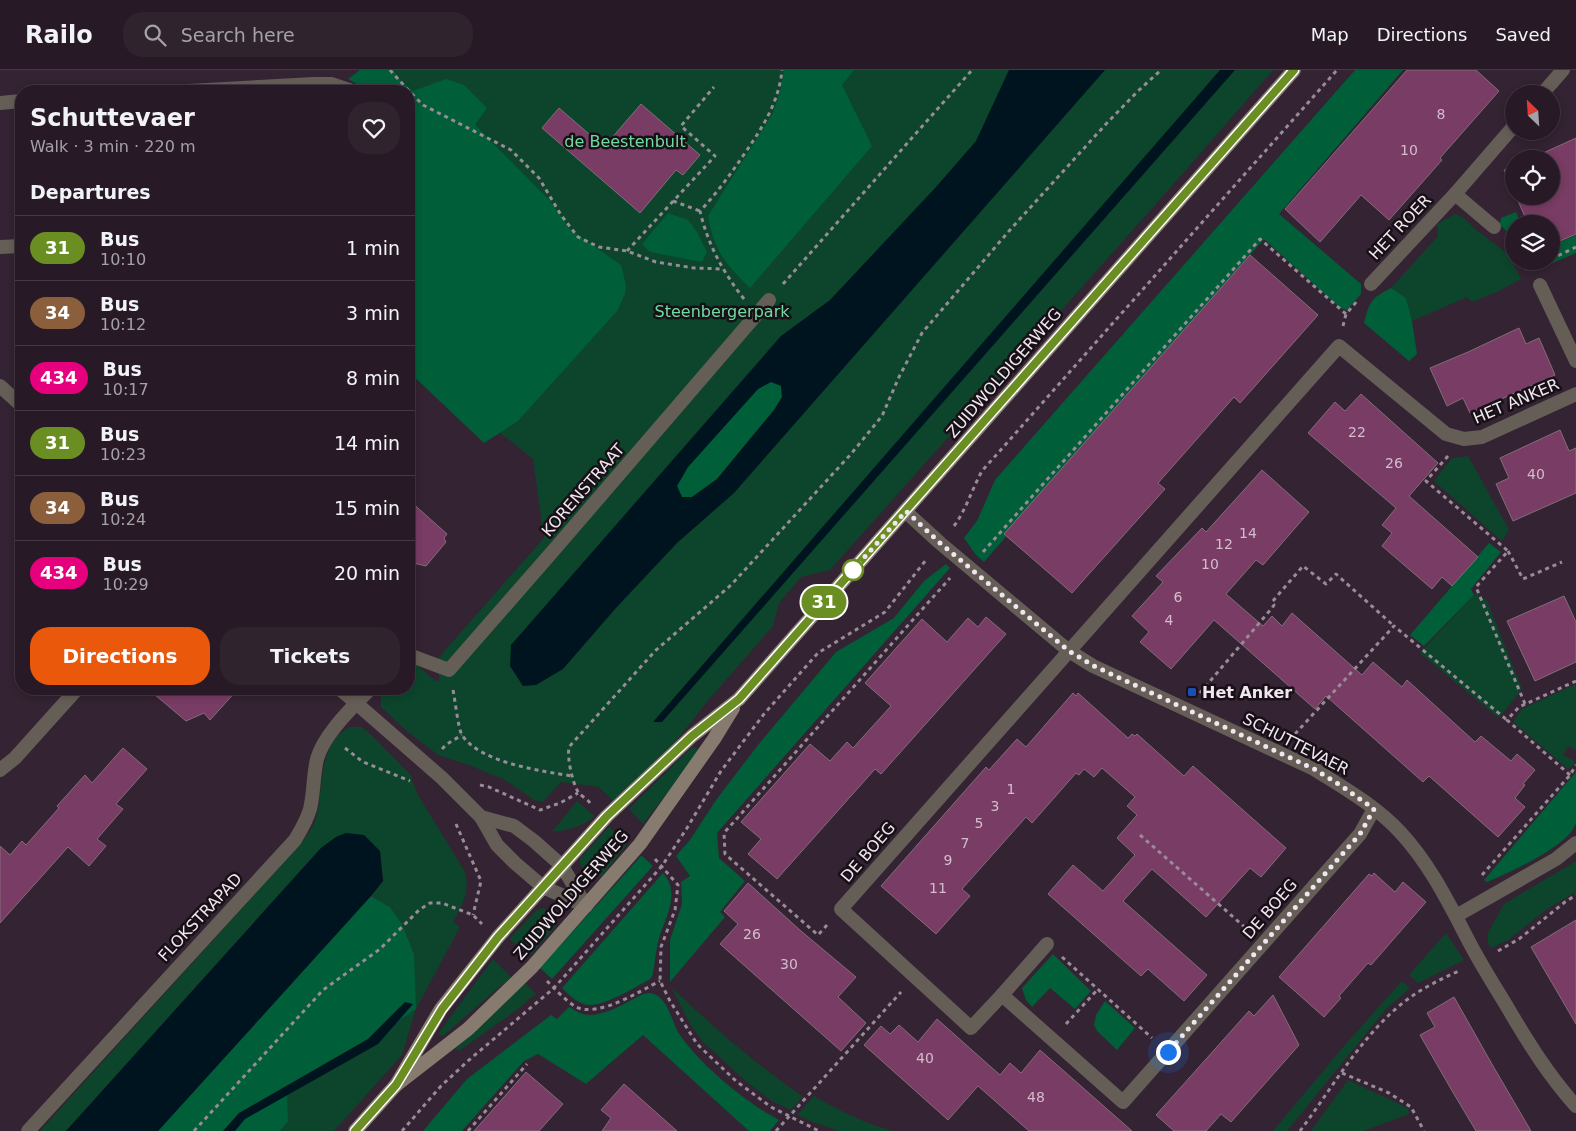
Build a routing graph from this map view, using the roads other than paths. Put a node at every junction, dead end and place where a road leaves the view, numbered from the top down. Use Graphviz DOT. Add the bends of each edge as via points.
graph roads {
  1 [pos="1294,70"];
  2 [pos="1562,70"];
  3 [pos="296,85"];
  4 [pos="334,85"];
  5 [pos="1550,85"];
  6 [pos="15,102"];
  7 [pos="0,103"];
  8 [pos="1505,136"];
  9 [pos="1455,194"];
  10 [pos="1494,227"];
  11 [pos="15,246"];
  12 [pos="0,247"];
  13 [pos="1371,284"];
  14 [pos="1540,285"];
  15 [pos="770,300"];
  16 [pos="1576,362"];
  17 [pos="0,386"];
  18 [pos="1576,394"];
  19 [pos="15,400"];
  20 [pos="906,511"];
  21 [pos="1069,651"];
  22 [pos="415,657"];
  23 [pos="72,695"];
  24 [pos="347,695"];
  25 [pos="364,695"];
  26 [pos="739,699"];
  27 [pos="356,703"];
  28 [pos="0,770"];
  29 [pos="1374,809"];
  30 [pos="482,817"];
  31 [pos="1576,843"];
  32 [pos="562,866"];
  33 [pos="543,887"];
  34 [pos="586,906"];
  35 [pos="1456,916"];
  36 [pos="1047,944"];
  37 [pos="1002,995"];
  38 [pos="396,1085"];
  39 [pos="1576,1106"];
  40 [pos="28,1131"];
  41 [pos="355,1131"];
  1 -- 20 [label="main road, ZUIDWOLDIGERWEG"];
  2 -- 5 [label="street"];
  3 -- 4 [label="street"];
  6 -- 7 [label="street"];
  8 -- 9 [label="street, HET ROER"];
  9 -- 10 [label="street, HET ROER"];
  9 -- 13 [label="street, HET ROER"];
  11 -- 12 [label="street"];
  14 -- 16 [label="street"];
  15 -- 22 [label="street, KORENSTRAAT" via="449,670"];
  17 -- 19 [label="street"];
  18 -- 21 [label="street, HET ANKER" via="1482,437 1464,439 1446,434 1339,346"];
  20 -- 21 [label="street, SCHUTTEVAER"];
  20 -- 26 [label="main road, ZUIDWOLDIGERWEG"];
  21 -- 29 [label="street, SCHUTTEVAER" via="1185,710 1314,769"];
  21 -- 37 [label="street, DE BOEG" via="840,909 972,1028"];
  23 -- 28 [label="street" via="15,758"];
  24 -- 27 [label="street"];
  25 -- 27 [label="street"];
  26 -- 32 [label="main road, ZUIDWOLDIGERWEG" via="692,736 614,810"];
  26 -- 34 [label="main road, ZUIDWOLDIGERWEG" via="640,844"];
  27 -- 30 [label="street"];
  27 -- 40 [label="street, FLOKSTRAPAD" via="324,742 315,772 310,809 295,840"];
  29 -- 35 [label="street, SCHUTTEVAER" via="1400,832 1421,859"];
  29 -- 37 [label="street, DE BOEG" via="1360,834 1123,1102"];
  30 -- 32 [label="street" via="514,826"];
  30 -- 33 [label="street" via="497,844"];
  31 -- 35 [label="street" via="1556,859"];
  32 -- 33 [label="main road, ZUIDWOLDIGERWEG"];
  32 -- 34 [label="street"];
  33 -- 34 [label="street"];
  33 -- 38 [label="main road, ZUIDWOLDIGERWEG" via="498,937 442,1009"];
  34 -- 38 [label="main road, ZUIDWOLDIGERWEG" via="532,967 468,1029"];
  35 -- 39 [label="street, SCHUTTEVAER" via="1537,1057"];
  36 -- 37 [label="street"];
  38 -- 41 [label="main road, ZUIDWOLDIGERWEG"];
}
